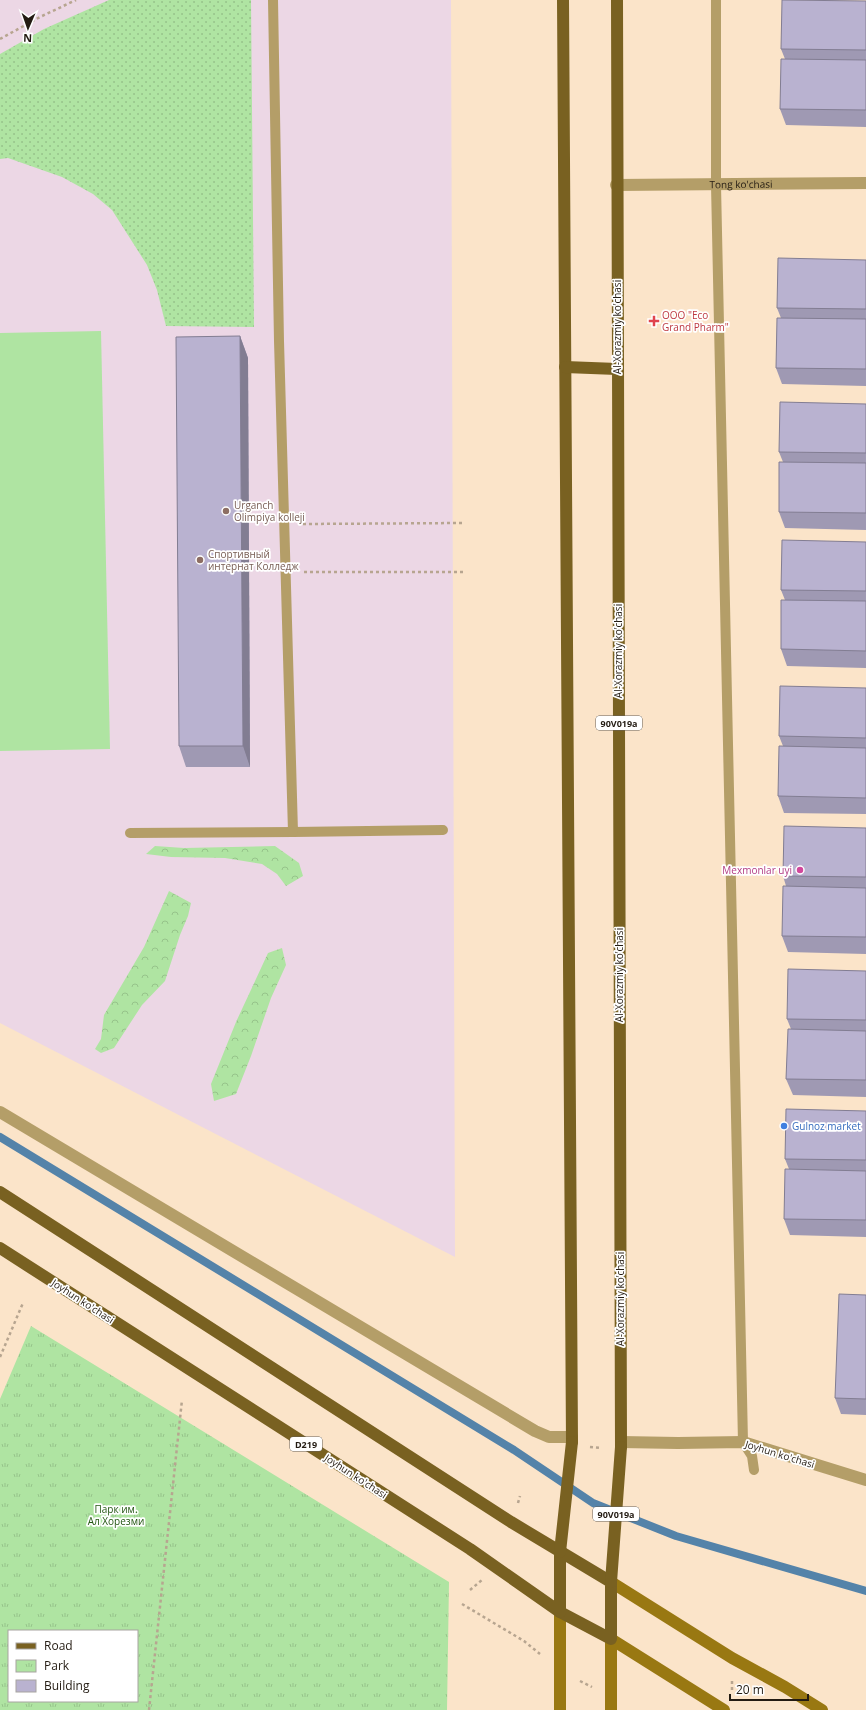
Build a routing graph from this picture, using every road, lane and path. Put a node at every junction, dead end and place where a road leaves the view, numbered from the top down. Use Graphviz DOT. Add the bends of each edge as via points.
graph roads {
  1 [pos="76,0"];
  2 [pos="272,0"];
  3 [pos="563,0"];
  4 [pos="616,0"];
  5 [pos="716,0"];
  6 [pos="0,39"];
  7 [pos="866,183"];
  8 [pos="716,184"];
  9 [pos="616,185"];
  10 [pos="565,367"];
  11 [pos="618,369"];
  12 [pos="464,523"];
  13 [pos="284,524"];
  14 [pos="286,572"];
  15 [pos="464,572"];
  16 [pos="443,830"];
  17 [pos="293,832"];
  18 [pos="130,833"];
  19 [pos="0,1112"];
  20 [pos="0,1192"];
  21 [pos="0,1248"];
  22 [pos="23,1303"];
  23 [pos="0,1356"];
  24 [pos="182,1400"];
  25 [pos="572,1440"];
  26 [pos="743,1442"];
  27 [pos="621,1444"];
  28 [pos="589,1447"];
  29 [pos="604,1448"];
  30 [pos="754,1470"];
  31 [pos="866,1480"];
  32 [pos="560,1552"];
  33 [pos="611,1582"];
  34 [pos="560,1612"];
  35 [pos="611,1639"];
  36 [pos="732,1658"];
  37 [pos="732,1695"];
  38 [pos="149,1710"];
  39 [pos="560,1710"];
  40 [pos="611,1710"];
  41 [pos="724,1710"];
  42 [pos="822,1710"];
  1 -- 6 [label="path"];
  2 -- 13 [label="lane"];
  3 -- 10 [label="main road"];
  4 -- 9 [label="main road, Al-Xorazmiy ko’chasi / 90V019a"];
  5 -- 8 [label="lane"];
  7 -- 8 [label="street, Tong ko'chasi"];
  8 -- 9 [label="street, Tong ko'chasi"];
  8 -- 26 [label="lane"];
  9 -- 11 [label="main road, Al-Xorazmiy ko’chasi / 90V019a"];
  10 -- 11 [label="main road"];
  10 -- 25 [label="main road"];
  11 -- 27 [label="main road, Al-Xorazmiy ko’chasi / 90V019a"];
  12 -- 13 [label="path"];
  13 -- 14 [label="lane"];
  14 -- 15 [label="path"];
  14 -- 17 [label="lane"];
  16 -- 17 [label="lane"];
  17 -- 18 [label="lane"];
  19 -- 25 [label="street" via="535,1431 548,1437"];
  20 -- 32 [label="main road"];
  21 -- 34 [label="main road, Joyhun ko'chasi / D219" via="470,1549"];
  22 -- 23 [label="path"];
  24 -- 38 [label="path"];
  25 -- 32 [label="main road, bridge"];
  26 -- 27 [label="street, Joyhun ko'chasi"];
  26 -- 30 [label="lane" via="752,1456"];
  26 -- 31 [label="street, Joyhun ko'chasi"];
  27 -- 33 [label="main road, 90V019a, bridge"];
  28 -- 29 [label="path"];
  32 -- 33 [label="main road"];
  32 -- 34 [label="main road"];
  33 -- 35 [label="main road, 90V019a"];
  33 -- 36 [label="main road"];
  34 -- 35 [label="main road, Joyhun ko'chasi / D219"];
  34 -- 39 [label="main road"];
  35 -- 40 [label="main road"];
  35 -- 41 [label="main road, D219"];
  36 -- 37 [label="path"];
  36 -- 42 [label="main road"];
}
